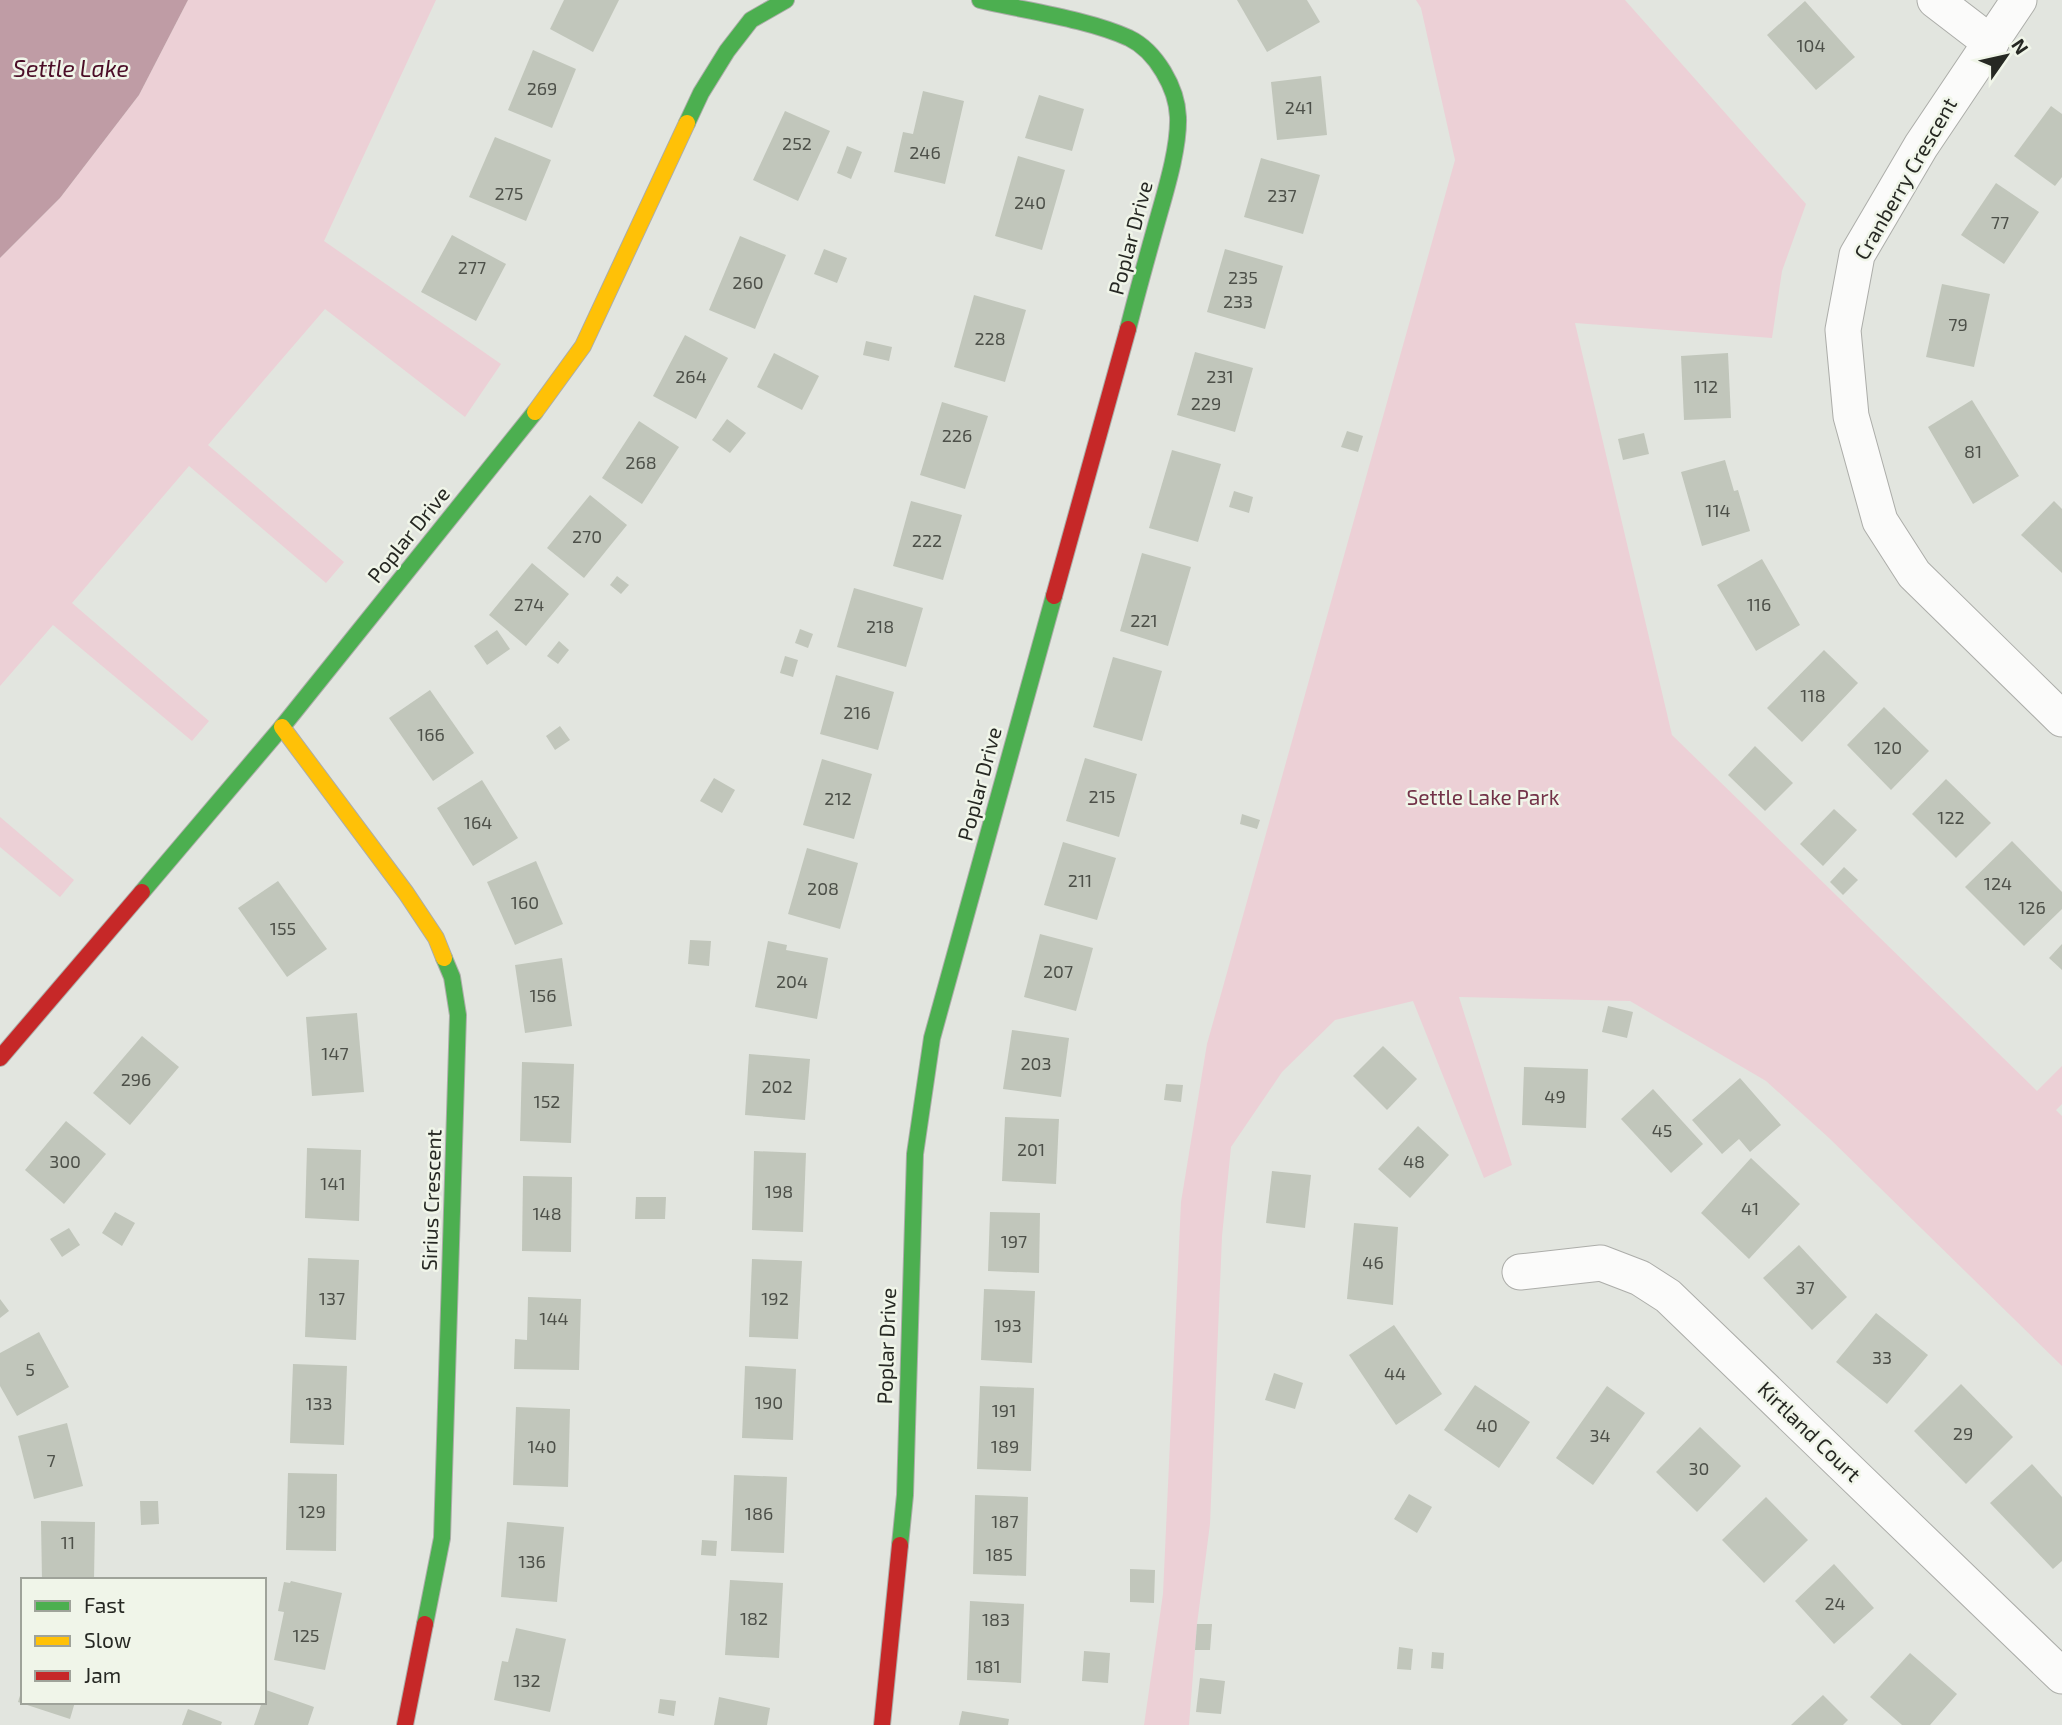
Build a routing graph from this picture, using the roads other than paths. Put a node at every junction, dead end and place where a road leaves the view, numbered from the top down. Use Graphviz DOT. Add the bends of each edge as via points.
graph roads {
  1 [pos="786,0"];
  2 [pos="980,0"];
  3 [pos="1935,0"];
  4 [pos="2019,0"];
  5 [pos="1991,43"];
  6 [pos="2062,719"];
  7 [pos="282,727"];
  8 [pos="0,1058"];
  9 [pos="1520,1272"];
  10 [pos="2062,1676"];
  11 [pos="405,1725"];
  12 [pos="882,1725"];
  1 -- 7 [label="street, Poplar Drive" via="751,20 701,93 583,346"];
  2 -- 12 [label="street, Poplar Drive" via="1131,39 1165,74 1178,117 1171,172 932,1038 915,1154 905,1495"];
  3 -- 5 [label="street"];
  4 -- 5 [label="street, Cranberry Crescent"];
  5 -- 6 [label="street, Cranberry Crescent" via="1921,146 1857,255 1843,330 1851,416 1880,521 1914,574"];
  7 -- 8 [label="street, Poplar Drive"];
  7 -- 11 [label="street, Sirius Crescent" via="436,938 452,977 458,1015 442,1538"];
  9 -- 10 [label="street, Kirtland Court" via="1601,1264 1640,1278 1668,1296"];
}
